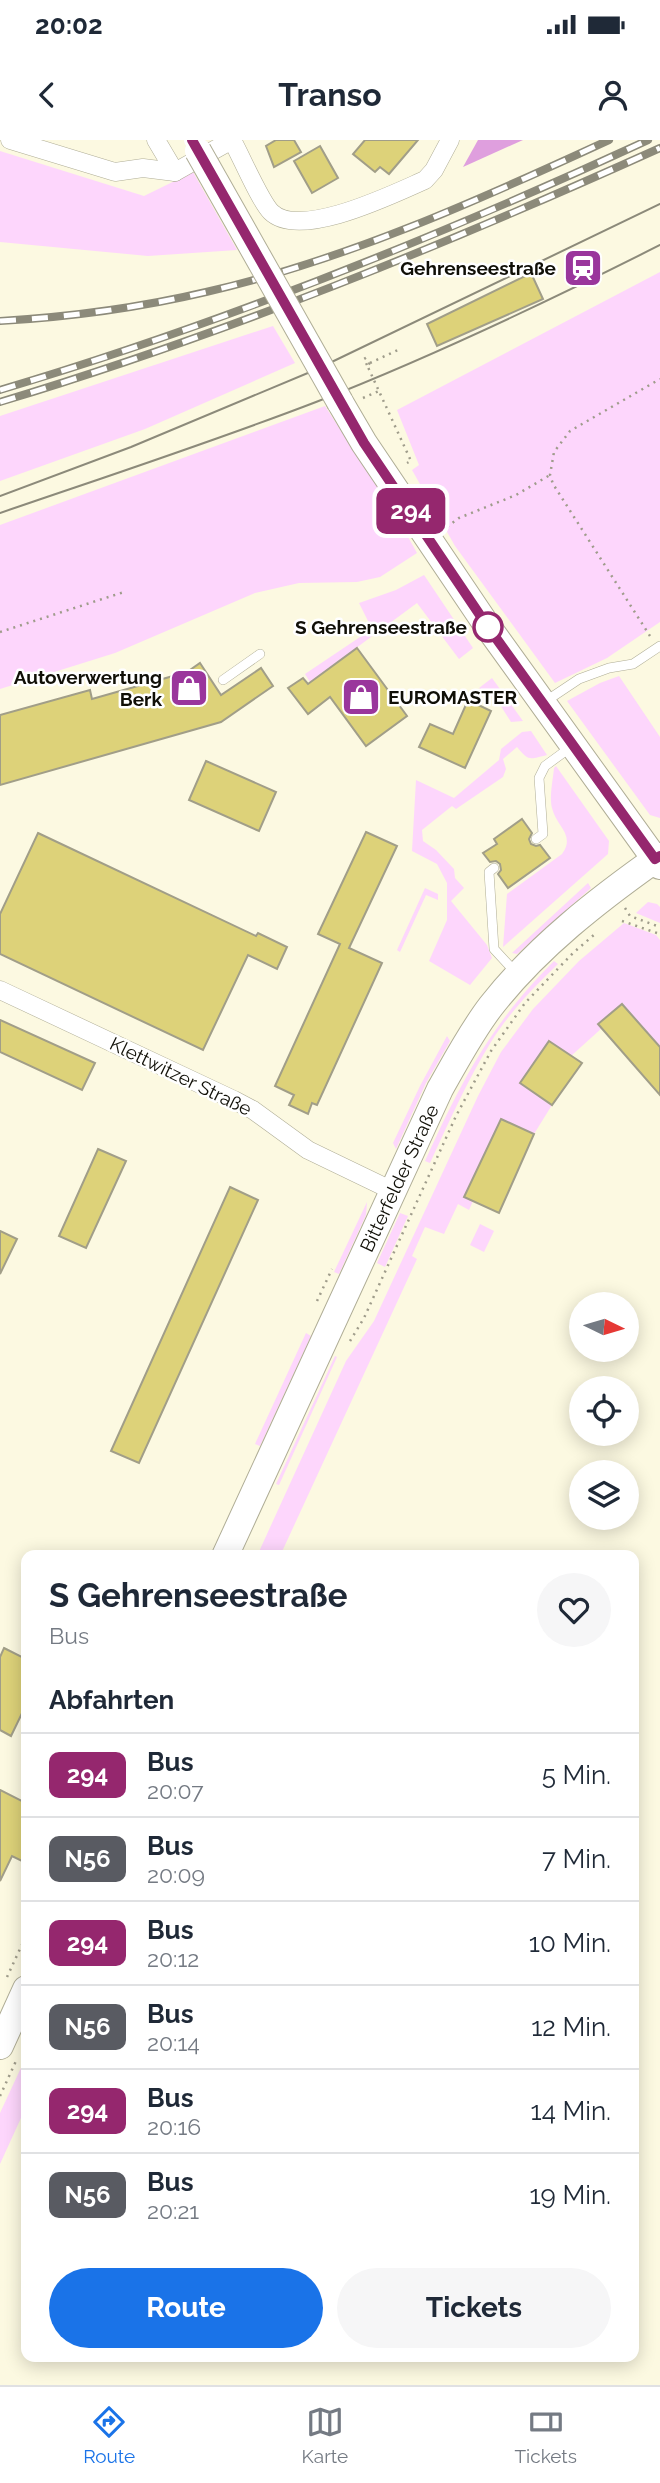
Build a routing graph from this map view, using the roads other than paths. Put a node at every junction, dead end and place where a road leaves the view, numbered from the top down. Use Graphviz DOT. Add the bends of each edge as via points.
graph roads {
  1 [pos="10,140"];
  2 [pos="156,140"];
  3 [pos="232,140"];
  4 [pos="450,140"];
  5 [pos="195,145"];
  6 [pos="175,172"];
  7 [pos="659,647"];
  8 [pos="260,654"];
  9 [pos="223,680"];
  10 [pos="543,703"];
  11 [pos="573,746"];
  12 [pos="536,839"];
  13 [pos="658,860"];
  14 [pos="494,868"];
  15 [pos="518,975"];
  16 [pos="0,990"];
  17 [pos="393,1191"];
  18 [pos="228,1550"];
  19 [pos="16,1985"];
  20 [pos="8,2054"];
  1 -- 6 [label="street" via="115,172 143,168"];
  2 -- 6 [label="street"];
  3 -- 4 [label="street" via="269,210 293,222 344,212 425,180"];
  3 -- 6 [label="street"];
  5 -- 10 [label="main road, bridge" via="352,400 364,443"];
  7 -- 10 [label="lane" via="633,664 579,679"];
  8 -- 9 [label="lane"];
  10 -- 11 [label="main road"];
  11 -- 12 [label="lane" via="545,766 539,778 543,834"];
  11 -- 13 [label="main road"];
  13 -- 15 [label="main road, Bitterfelder Straße" via="609,894"];
  14 -- 15 [label="lane" via="489,872 494,949"];
  15 -- 17 [label="main road, Bitterfelder Straße" via="489,1008 458,1057"];
  16 -- 17 [label="street, Klettwitzer Straße" via="234,1100 308,1150"];
  17 -- 18 [label="main road, Bitterfelder Straße"];
  19 -- 20 [label="main road"];
}
